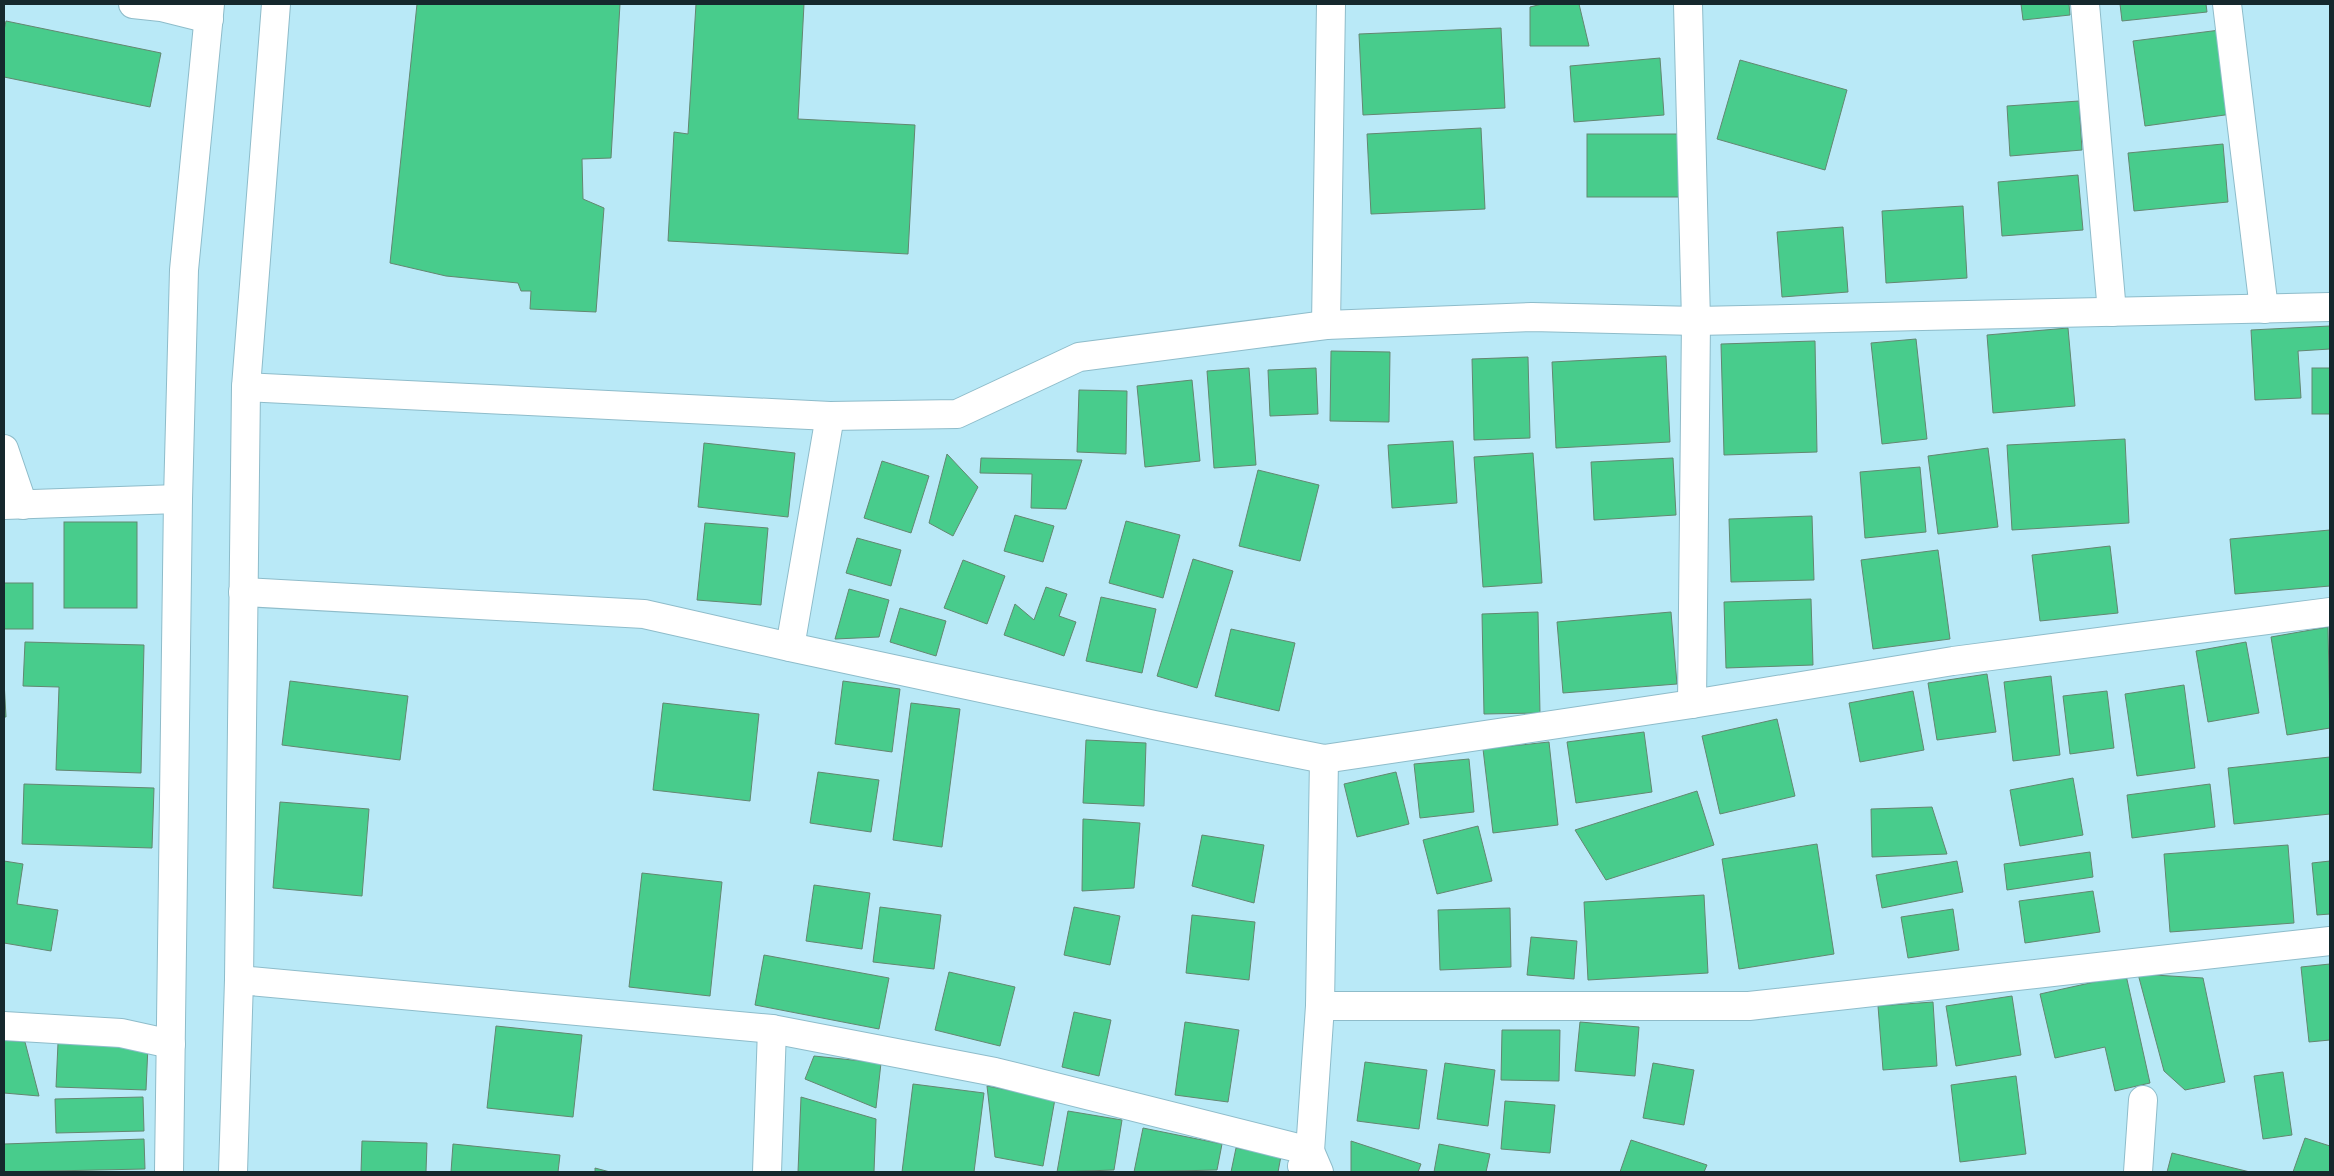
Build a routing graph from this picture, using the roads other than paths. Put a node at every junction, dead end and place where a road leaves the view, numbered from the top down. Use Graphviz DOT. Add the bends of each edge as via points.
graph roads {
  1 [pos="133,4"];
  2 [pos="276,4"];
  3 [pos="1331,4"];
  4 [pos="1688,4"];
  5 [pos="2084,4"];
  6 [pos="2227,4"];
  7 [pos="210,12"];
  8 [pos="2330,307"];
  9 [pos="2264,309"];
  10 [pos="2112,312"];
  11 [pos="1696,321"];
  12 [pos="1326,325"];
  13 [pos="246,387"];
  14 [pos="830,416"];
  15 [pos="4,449"];
  16 [pos="178,499"];
  17 [pos="13,505"];
  18 [pos="243,592"];
  19 [pos="2330,612"];
  20 [pos="790,647"];
  21 [pos="1692,704"];
  22 [pos="1324,758"];
  23 [pos="2330,941"];
  24 [pos="239,980"];
  25 [pos="1320,1006"];
  26 [pos="4,1026"];
  27 [pos="772,1028"];
  28 [pos="171,1044"];
  29 [pos="2143,1100"];
  30 [pos="1309,1165"];
  31 [pos="169,1172"];
  32 [pos="233,1172"];
  33 [pos="768,1172"];
  34 [pos="2138,1172"];
  1 -- 7 [label="street"];
  2 -- 13 [label="street"];
  3 -- 12 [label="street"];
  4 -- 11 [label="street"];
  5 -- 10 [label="street"];
  6 -- 9 [label="street"];
  7 -- 16 [label="street" via="184,270"];
  8 -- 9 [label="street"];
  9 -- 10 [label="street"];
  10 -- 11 [label="street"];
  11 -- 12 [label="street" via="1532,317"];
  11 -- 21 [label="street"];
  12 -- 14 [label="street" via="1079,356 957,414"];
  13 -- 14 [label="street"];
  13 -- 18 [label="street"];
  14 -- 20 [label="street"];
  15 -- 17 [label="street"];
  16 -- 17 [label="street"];
  16 -- 28 [label="street"];
  18 -- 20 [label="street" via="644,614"];
  18 -- 24 [label="street"];
  19 -- 21 [label="street" via="1953,662"];
  20 -- 22 [label="street"];
  21 -- 22 [label="street"];
  22 -- 25 [label="street"];
  23 -- 25 [label="street" via="1749,1006"];
  24 -- 27 [label="street"];
  24 -- 32 [label="street"];
  25 -- 30 [label="street"];
  26 -- 28 [label="street" via="122,1033"];
  27 -- 30 [label="street" via="995,1072"];
  27 -- 33 [label="street"];
  28 -- 31 [label="street"];
  29 -- 34 [label="street"];
}
